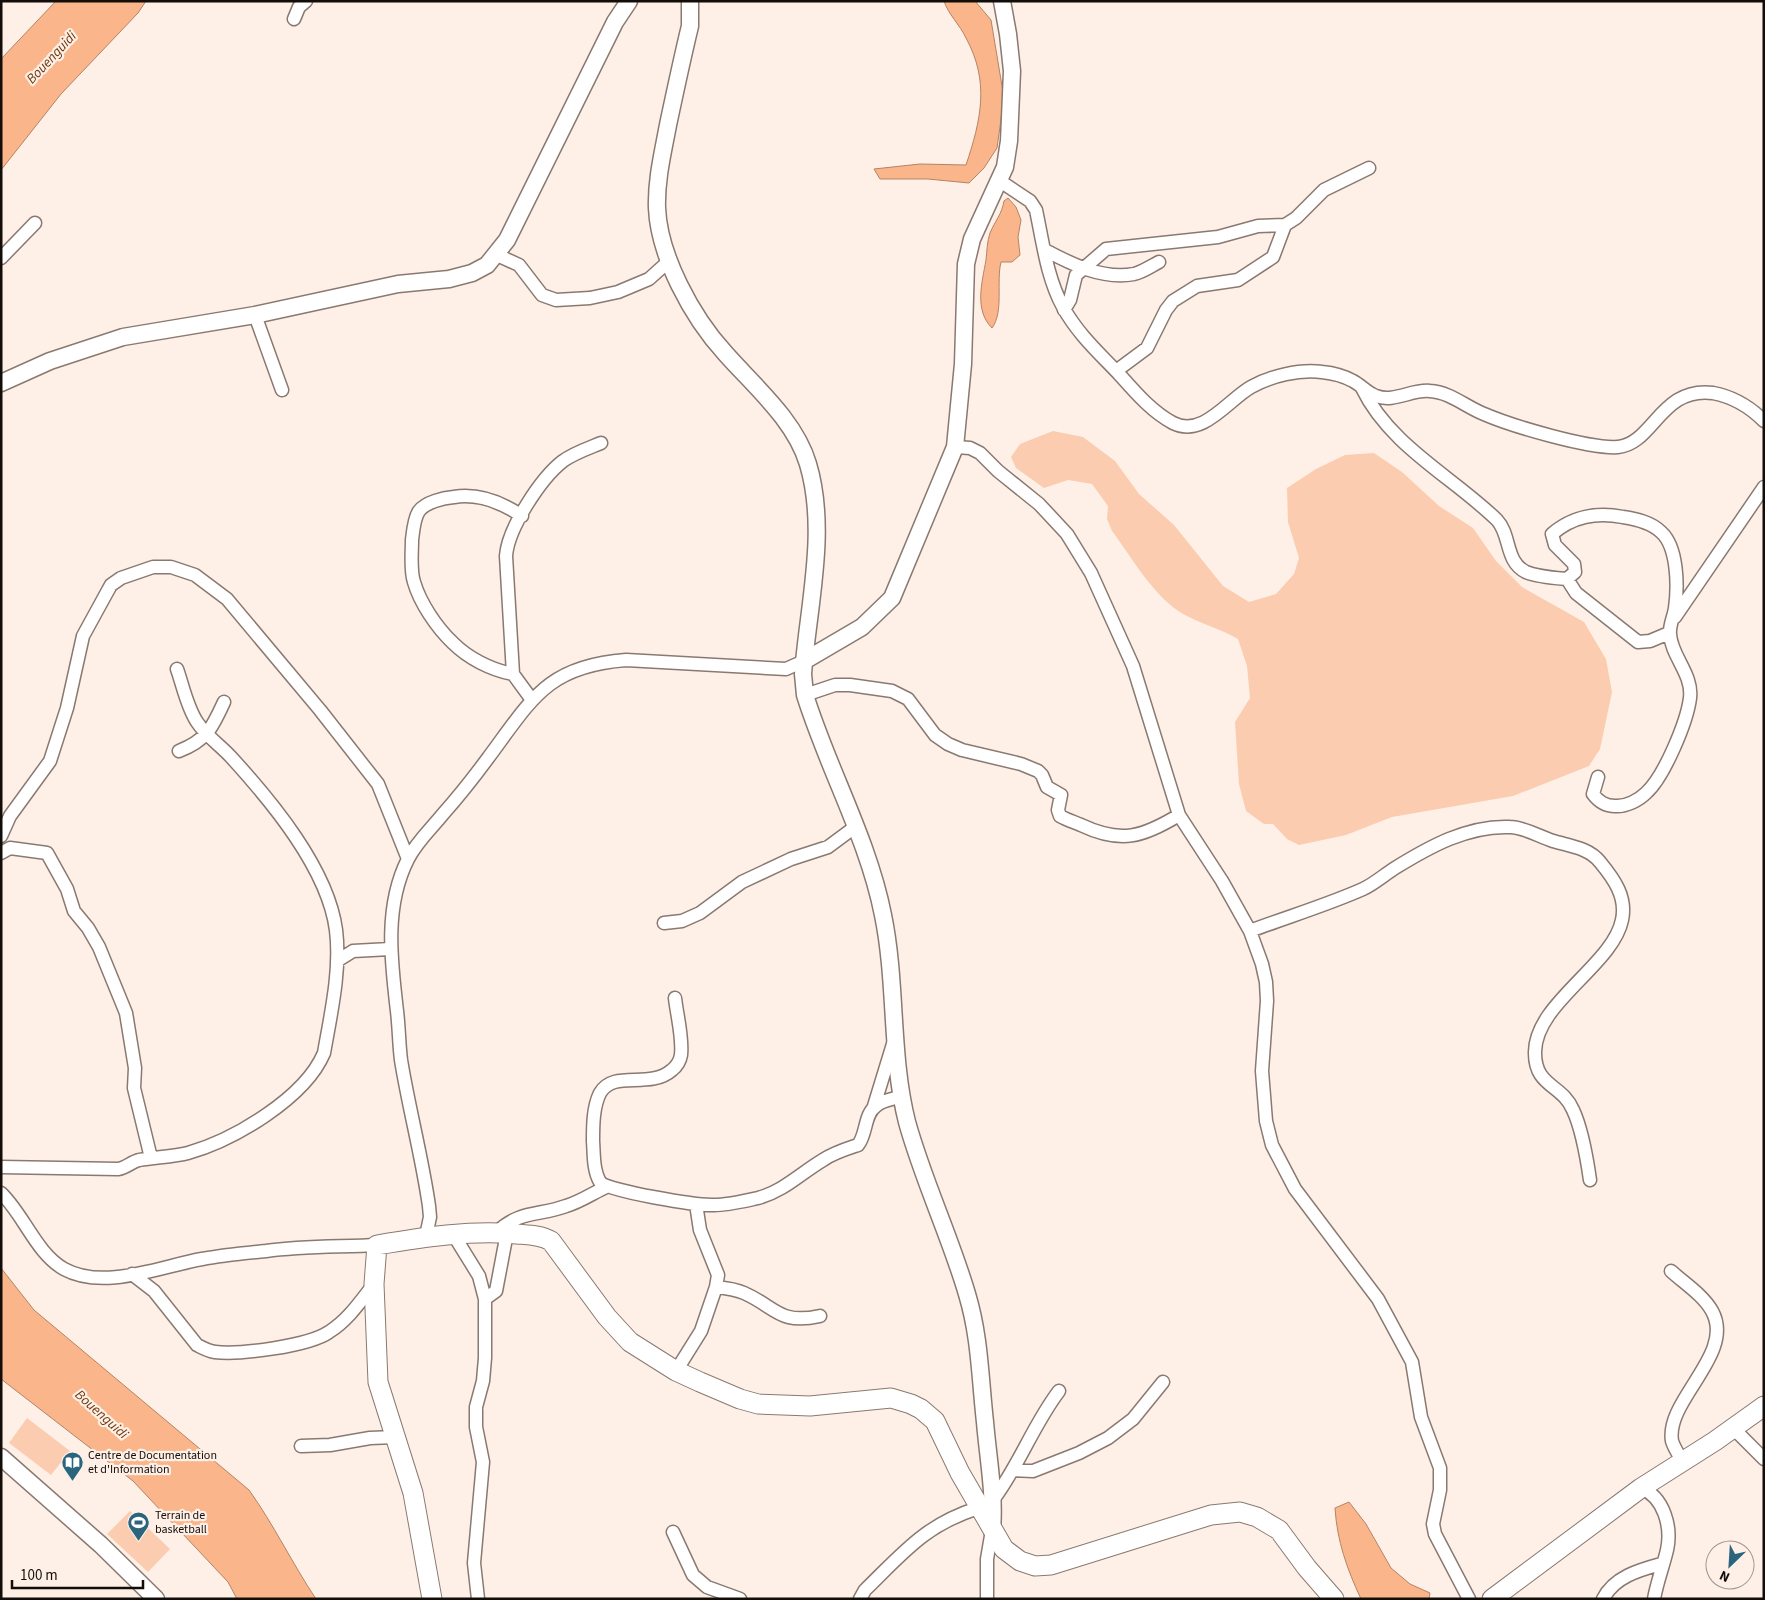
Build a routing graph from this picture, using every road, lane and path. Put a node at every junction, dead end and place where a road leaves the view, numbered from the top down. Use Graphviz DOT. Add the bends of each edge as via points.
graph roads {
  1 [pos="306,1"];
  2 [pos="629,1"];
  3 [pos="690,1"];
  4 [pos="1002,1"];
  5 [pos="294,19"];
  6 [pos="1369,168"];
  7 [pos="1000,181"];
  8 [pos="35,222"];
  9 [pos="1285,225"];
  10 [pos="1045,250"];
  11 [pos="497,255"];
  12 [pos="1,258"];
  13 [pos="669,261"];
  14 [pos="1159,262"];
  15 [pos="1083,268"];
  16 [pos="1064,310"];
  17 [pos="255,315"];
  18 [pos="1116,371"];
  19 [pos="1,383"];
  20 [pos="1362,388"];
  21 [pos="282,390"];
  22 [pos="1764,421"];
  23 [pos="602,443"];
  24 [pos="955,447"];
  25 [pos="1764,487"];
  26 [pos="522,516"];
  27 [pos="1567,579"];
  28 [pos="1674,619"];
  29 [pos="1670,633"];
  30 [pos="804,661"];
  31 [pos="177,669"];
  32 [pos="513,674"];
  33 [pos="805,695"];
  34 [pos="532,700"];
  35 [pos="224,702"];
  36 [pos="207,735"];
  37 [pos="179,751"];
  38 [pos="1598,777"];
  39 [pos="1179,815"];
  40 [pos="855,827"];
  41 [pos="1,836"];
  42 [pos="1,853"];
  43 [pos="408,859"];
  44 [pos="664,923"];
  45 [pos="1250,931"];
  46 [pos="336,946"];
  47 [pos="390,949"];
  48 [pos="353,951"];
  49 [pos="338,961"];
  50 [pos="674,998"];
  51 [pos="896,1035"];
  52 [pos="902,1096"];
  53 [pos="874,1106"];
  54 [pos="151,1158"];
  55 [pos="1,1167"];
  56 [pos="1590,1180"];
  57 [pos="606,1187"];
  58 [pos="1,1193"];
  59 [pos="696,1204"];
  60 [pos="502,1233"];
  61 [pos="452,1234"];
  62 [pos="426,1236"];
  63 [pos="377,1245"];
  64 [pos="1671,1271"];
  65 [pos="132,1274"];
  66 [pos="374,1284"];
  67 [pos="716,1287"];
  68 [pos="485,1299"];
  69 [pos="820,1316"];
  70 [pos="676,1371"];
  71 [pos="1163,1382"];
  72 [pos="1059,1391"];
  73 [pos="1764,1406"];
  74 [pos="1733,1428"];
  75 [pos="395,1437"];
  76 [pos="301,1446"];
  77 [pos="1,1457"];
  78 [pos="1764,1459"];
  79 [pos="1683,1462"];
  80 [pos="1013,1470"];
  81 [pos="1641,1488"];
  82 [pos="986,1504"];
  83 [pos="992,1530"];
  84 [pos="673,1532"];
  85 [pos="1661,1564"];
  86 [pos="156,1599"];
  87 [pos="432,1599"];
  88 [pos="478,1599"];
  89 [pos="740,1599"];
  90 [pos="860,1599"];
  91 [pos="987,1599"];
  92 [pos="1334,1599"];
  93 [pos="1469,1599"];
  94 [pos="1492,1599"];
  95 [pos="1603,1599"];
  96 [pos="1654,1599"];
  1 -- 5 [label="street"];
  2 -- 11 [label="main road" via="615,22 554,148"];
  3 -- 13 [label="main road" via="690,26 659,177 657,208"];
  4 -- 7 [label="main road" via="1012,71 1009,141"];
  6 -- 9 [label="street" via="1324,190"];
  7 -- 10 [label="street" via="1030,201 1036,210"];
  7 -- 24 [label="main road" via="972,239 966,264 963,364"];
  8 -- 12 [label="street"];
  9 -- 15 [label="street" via="1258,226 1218,237 1106,249"];
  9 -- 18 [label="street" via="1273,257 1238,280 1196,286 1173,301 1147,348"];
  10 -- 15 [label="street"];
  10 -- 16 [label="street" via="1051,279"];
  11 -- 13 [label="street" via="519,265 542,295 556,300 618,292 650,280"];
  11 -- 17 [label="main road" via="472,273 449,279 398,284"];
  13 -- 30 [label="main road" via="696,313 721,349 787,423 808,463 816,534"];
  14 -- 15 [label="street" via="1142,272 1121,275"];
  15 -- 16 [label="street" via="1073,280 1070,300"];
  16 -- 18 [label="street"];
  17 -- 19 [label="main road" via="123,337 50,361"];
  17 -- 21 [label="street"];
  18 -- 20 [label="street" via="1163,417 1186,427 1202,424 1251,387 1283,375 1322,372 1339,375"];
  20 -- 22 [label="street" via="1390,398 1431,390 1492,417 1576,442 1614,447 1626,446 1667,407 1698,392 1732,397 1751,408"];
  20 -- 27 [label="street" via="1389,428 1499,522 1518,566 1526,572"];
  23 -- 26 [label="street" via="563,462 538,490"];
  24 -- 30 [label="main road" via="892,598 862,627"];
  24 -- 39 [label="street" via="970,448 980,453 1039,504 1067,534 1091,573 1133,666"];
  25 -- 28 [label="street"];
  26 -- 32 [label="street" via="511,534 506,556"];
  26 -- 32 [label="street" via="488,498 446,498 419,511 412,547 414,581 427,608 452,642 478,662"];
  27 -- 28 [label="street" via="1575,572 1574,564 1555,546 1552,534 1567,523 1590,515 1608,514 1636,519 1657,529 1667,541 1674,559 1677,583"];
  27 -- 29 [label="street" via="1576,593 1638,642 1650,642"];
  28 -- 29 [label="street"];
  29 -- 38 [label="street" via="1690,690 1686,714 1664,766 1646,793 1622,806 1605,805 1598,800 1593,790"];
  30 -- 33 [label="main road"];
  30 -- 34 [label="street" via="786,670 626,660 601,662 566,673"];
  31 -- 36 [label="street" via="196,720"];
  32 -- 34 [label="street"];
  33 -- 39 [label="street" via="835,685 850,684 900,694 908,699 941,740 962,750 1038,771 1047,787 1062,796 1058,810 1060,816 1106,835 1137,836"];
  33 -- 40 [label="main road"];
  34 -- 43 [label="street"];
  35 -- 36 [label="street"];
  36 -- 37 [label="street" via="200,742"];
  36 -- 46 [label="street" via="230,756 313,863 332,910"];
  39 -- 45 [label="street"];
  40 -- 44 [label="street" via="828,847 791,859 742,882 695,915"];
  40 -- 51 [label="main road" via="878,893 889,945"];
  41 -- 43 [label="street" via="10,816 50,760 67,708 83,636 111,585 153,567 171,567 195,574 227,598 320,710 378,784"];
  42 -- 54 [label="street" via="10,848 47,853 67,889 74,911 99,947 126,1013 135,1068 134,1088"];
  43 -- 47 [label="street" via="397,891"];
  45 -- 56 [label="street" via="1365,888 1425,850 1478,831 1512,827 1595,856 1617,883 1623,906 1622,921 1610,946 1573,986 1540,1030 1535,1051 1538,1073 1563,1095 1574,1110"];
  45 -- 93 [label="street" via="1266,982 1262,1071 1266,1121 1272,1145 1295,1189 1378,1299 1412,1362 1421,1417 1440,1468 1434,1534"];
  46 -- 48 [label="street"];
  46 -- 49 [label="street"];
  47 -- 48 [label="street"];
  47 -- 62 [label="street" via="401,1058 429,1206"];
  48 -- 49 [label="street"];
  49 -- 54 [label="street" via="324,1053 310,1076 277,1108 248,1127 187,1154"];
  50 -- 57 [label="street" via="682,1049 678,1064 662,1078 642,1082 622,1079 599,1094 593,1135 594,1166 600,1182"];
  51 -- 52 [label="main road"];
  51 -- 53 [label="street"];
  52 -- 53 [label="street"];
  52 -- 82 [label="main road" via="908,1123 956,1257 976,1324"];
  53 -- 59 [label="street" via="858,1145 824,1158 788,1185 758,1198 713,1205"];
  54 -- 55 [label="street" via="118,1168"];
  57 -- 59 [label="street"];
  57 -- 60 [label="street" via="567,1206 519,1216 510,1221"];
  58 -- 65 [label="street" via="52,1260 65,1270 108,1278"];
  59 -- 67 [label="street" via="700,1230 718,1275"];
  60 -- 61 [label="highway"];
  60 -- 68 [label="street" via="496,1291"];
  60 -- 70 [label="highway" via="551,1241 607,1317 630,1342"];
  61 -- 62 [label="highway"];
  61 -- 68 [label="street" via="479,1276"];
  62 -- 63 [label="highway"];
  63 -- 65 [label="street" via="270,1250 201,1259"];
  63 -- 66 [label="highway"];
  64 -- 79 [label="street" via="1712,1311 1718,1328 1712,1354 1684,1400 1674,1424 1672,1443"];
  65 -- 66 [label="street" via="154,1291 197,1345 226,1353 295,1345 328,1334 355,1309"];
  66 -- 75 [label="highway" via="378,1377"];
  67 -- 69 [label="street" via="743,1292 783,1317"];
  67 -- 70 [label="street" via="701,1331"];
  68 -- 88 [label="street" via="484,1373 476,1407 476,1427 483,1462 474,1563"];
  70 -- 82 [label="highway" via="758,1404 810,1406 879,1398 911,1404 935,1421"];
  71 -- 80 [label="street" via="1133,1419 1108,1438 1033,1471"];
  72 -- 80 [label="street" via="1034,1427"];
  73 -- 74 [label="highway"];
  74 -- 78 [label="street"];
  74 -- 79 [label="highway"];
  75 -- 76 [label="street"];
  75 -- 87 [label="highway" via="413,1493"];
  77 -- 86 [label="main road" via="101,1545"];
  79 -- 81 [label="highway"];
  80 -- 82 [label="street"];
  81 -- 85 [label="street" via="1651,1492 1661,1503 1667,1550"];
  81 -- 94 [label="highway"];
  82 -- 83 [label="highway"];
  82 -- 90 [label="street" via="952,1517 916,1541 865,1590"];
  83 -- 91 [label="street" via="987,1559"];
  83 -- 92 [label="highway" via="1004,1549 1020,1561 1035,1566 1051,1565 1211,1515 1240,1512 1257,1517 1279,1530"];
  84 -- 89 [label="street" via="693,1575 707,1587"];
  85 -- 95 [label="street" via="1624,1577 1613,1584"];
  85 -- 96 [label="street"];
}
